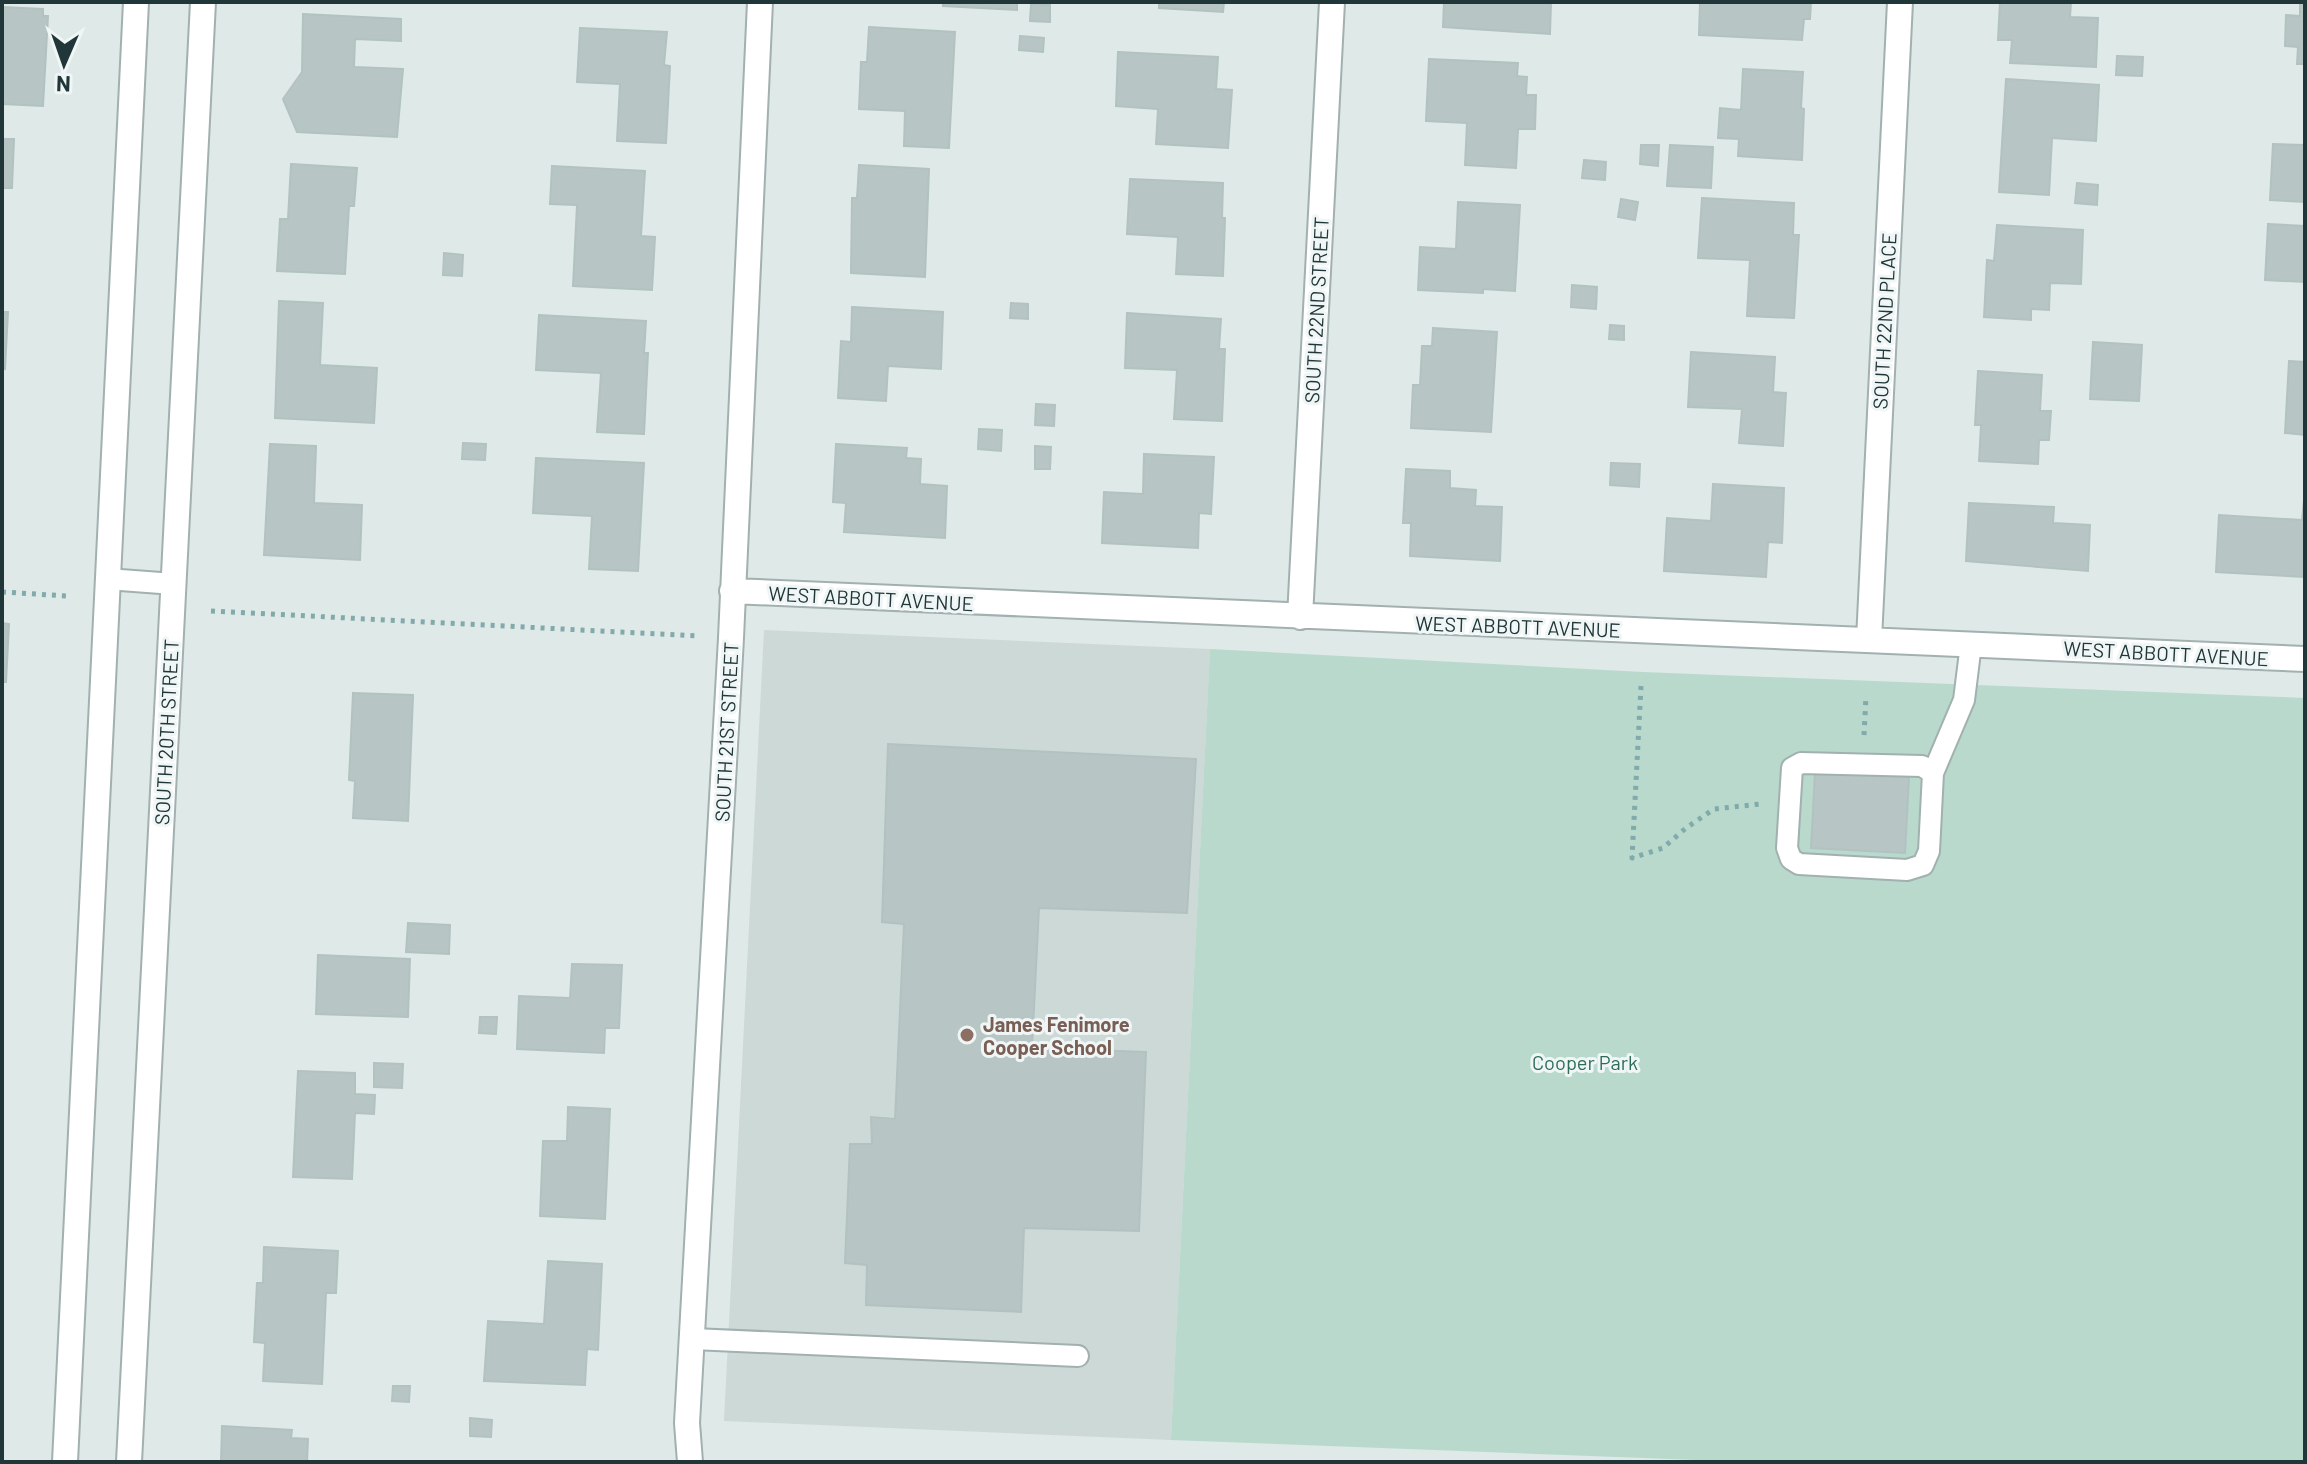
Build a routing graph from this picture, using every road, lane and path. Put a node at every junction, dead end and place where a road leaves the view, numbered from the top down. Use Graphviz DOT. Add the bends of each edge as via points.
graph roads {
  1 [pos="136,2"];
  2 [pos="203,2"];
  3 [pos="760,2"];
  4 [pos="1332,2"];
  5 [pos="1900,2"];
  6 [pos="107,579"];
  7 [pos="174,584"];
  8 [pos="732,591"];
  9 [pos="2,592"];
  10 [pos="67,596"];
  11 [pos="211,611"];
  12 [pos="1300,617"];
  13 [pos="699,636"];
  14 [pos="1869,640"];
  15 [pos="1971,644"];
  16 [pos="2305,659"];
  17 [pos="1641,686"];
  18 [pos="1866,696"];
  19 [pos="1862,764"];
  20 [pos="1933,773"];
  21 [pos="1790,804"];
  22 [pos="693,1339"];
  23 [pos="1078,1356"];
  24 [pos="65,1462"];
  25 [pos="129,1462"];
  26 [pos="690,1462"];
  1 -- 6 [label="street"];
  2 -- 7 [label="street, SOUTH 20TH STREET"];
  3 -- 8 [label="street, SOUTH 21ST STREET"];
  4 -- 12 [label="street, SOUTH 22ND STREET"];
  5 -- 14 [label="street, SOUTH 22ND PLACE"];
  6 -- 7 [label="lane"];
  6 -- 24 [label="street"];
  7 -- 25 [label="street, SOUTH 20TH STREET"];
  8 -- 12 [label="street, WEST ABBOTT AVENUE"];
  8 -- 22 [label="street, SOUTH 21ST STREET"];
  9 -- 10 [label="path"];
  11 -- 13 [label="path"];
  12 -- 14 [label="street, WEST ABBOTT AVENUE"];
  14 -- 15 [label="street, WEST ABBOTT AVENUE"];
  15 -- 16 [label="street, WEST ABBOTT AVENUE"];
  15 -- 20 [label="lane" via="1964,700"];
  17 -- 21 [label="path" via="1632,858 1663,848 1714,809"];
  18 -- 19 [label="path"];
  19 -- 20 [label="lane" via="1922,766"];
  19 -- 21 [label="lane" via="1801,763 1792,768"];
  20 -- 21 [label="lane" via="1929,851 1923,865 1907,870 1799,864 1787,848"];
  22 -- 23 [label="lane"];
  22 -- 26 [label="street, SOUTH 21ST STREET"];
}
